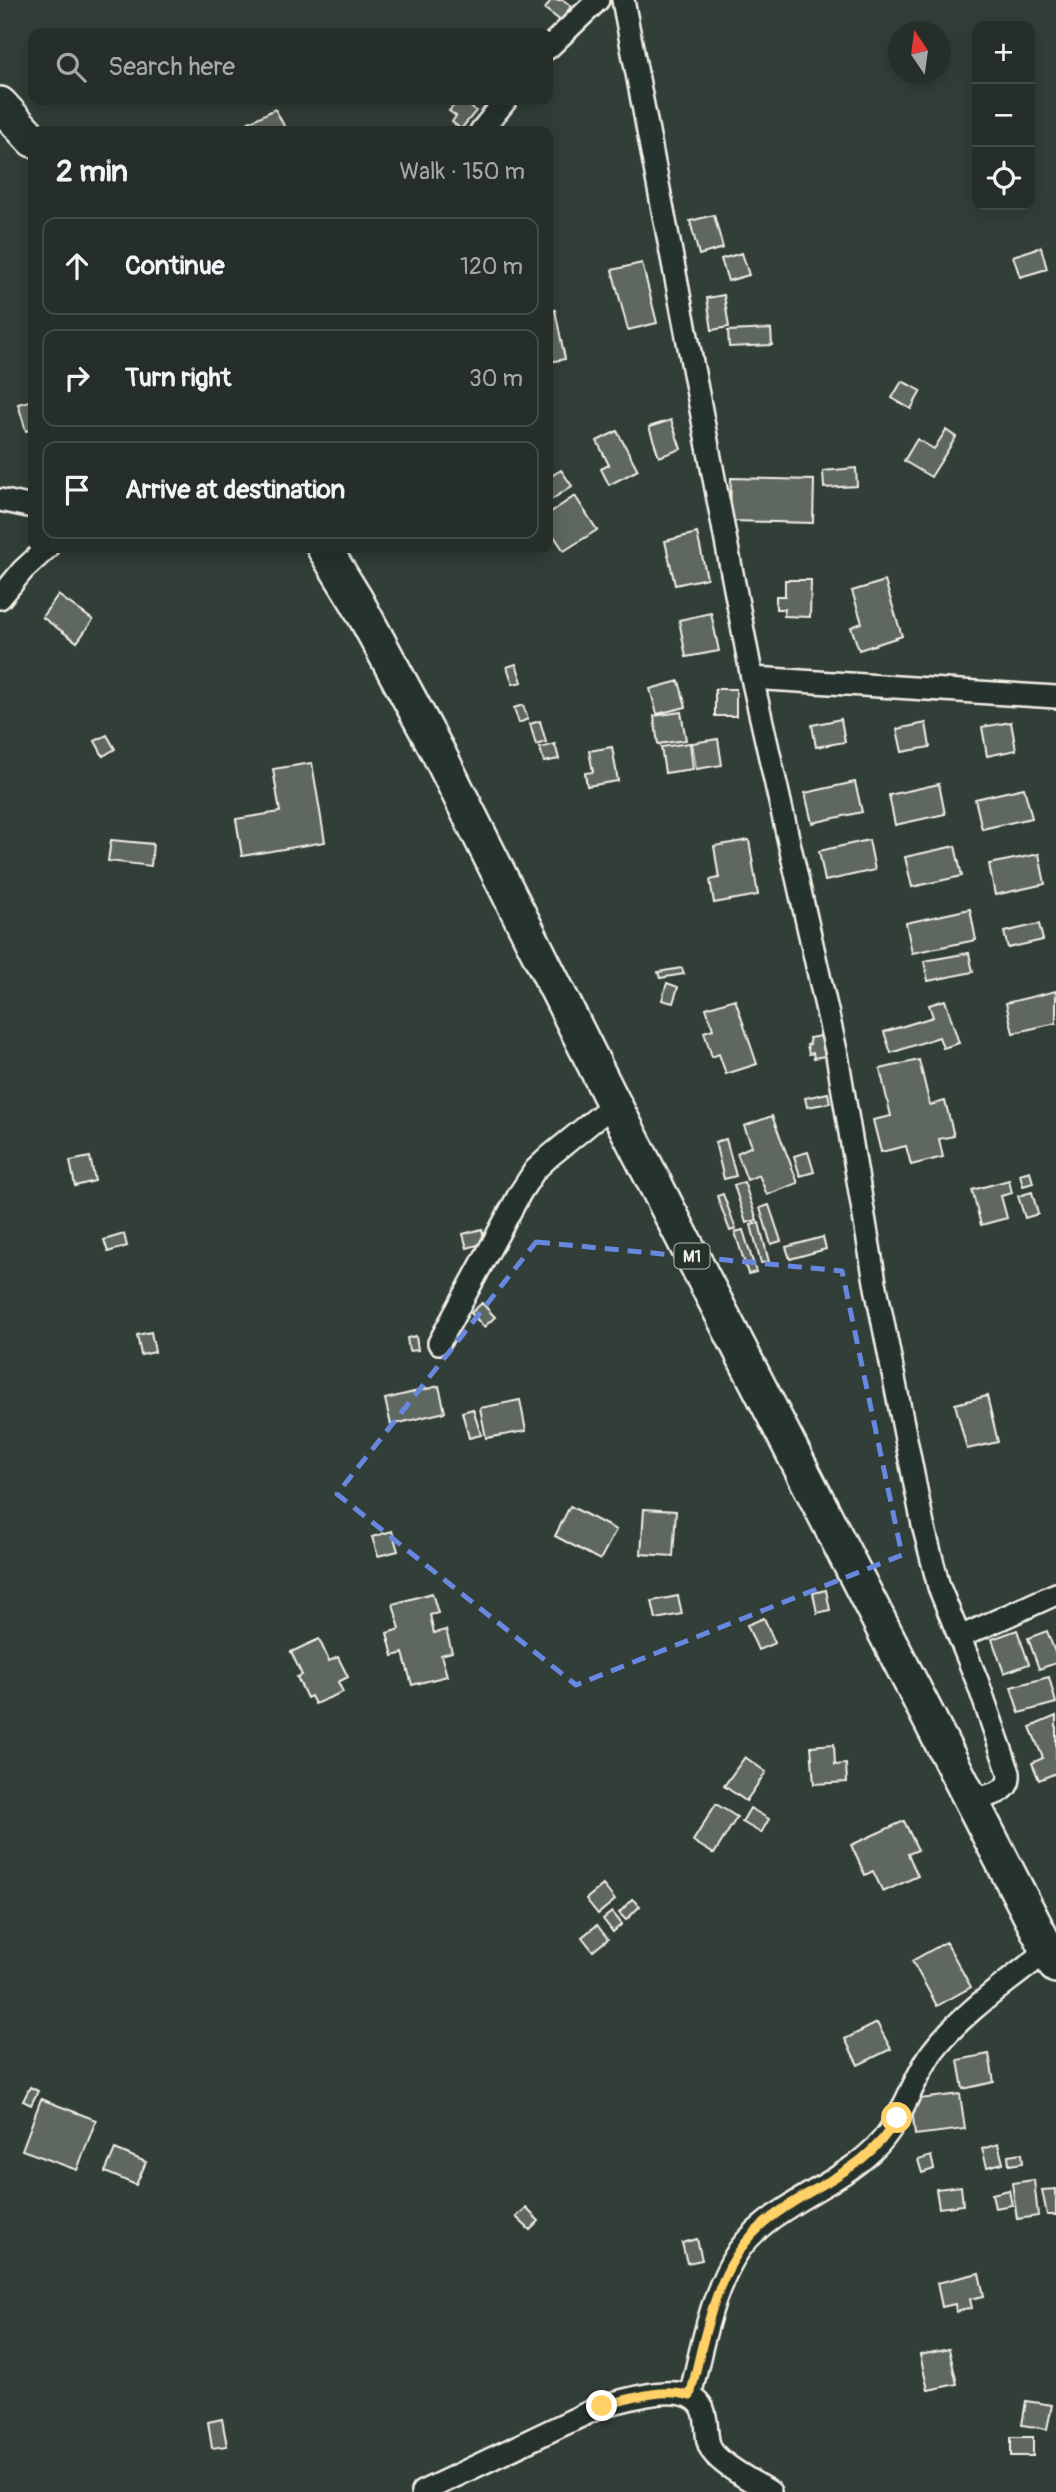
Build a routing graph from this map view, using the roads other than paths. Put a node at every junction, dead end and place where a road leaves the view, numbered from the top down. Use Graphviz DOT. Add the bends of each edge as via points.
graph roads {
  1 [pos="598,0"];
  2 [pos="623,0"];
  3 [pos="553,43"];
  4 [pos="0,104"];
  5 [pos="502,105"];
  6 [pos="485,126"];
  7 [pos="28,135"];
  8 [pos="0,500"];
  9 [pos="28,506"];
  10 [pos="42,553"];
  11 [pos="327,553"];
  12 [pos="0,598"];
  13 [pos="752,678"];
  14 [pos="1056,697"];
  15 [pos="614,1104"];
  16 [pos="439,1343"];
  17 [pos="1056,1594"];
  18 [pos="960,1637"];
  19 [pos="971,1800"];
  20 [pos="1052,1958"];
  21 [pos="690,2396"];
  22 [pos="422,2492"];
  23 [pos="770,2492"];
  1 -- 3 [label="street"];
  2 -- 13 [label="street"];
  4 -- 7 [label="highway"];
  5 -- 6 [label="street"];
  8 -- 9 [label="street"];
  10 -- 12 [label="street"];
  11 -- 15 [label="highway, M1" via="439,754"];
  13 -- 14 [label="street"];
  13 -- 18 [label="street" via="837,1055 923,1525 939,1587"];
  15 -- 16 [label="street" via="535,1170"];
  15 -- 19 [label="highway, M1"];
  17 -- 18 [label="street"];
  18 -- 19 [label="street" via="1009,1777 1003,1790"];
  19 -- 20 [label="highway, M1"];
  20 -- 21 [label="street" via="956,2026 918,2074 889,2133 872,2151 758,2228 740,2249 716,2299"];
  21 -- 22 [label="street" via="675,2392 602,2406"];
  21 -- 23 [label="street" via="704,2411 708,2442 718,2459"];
}
